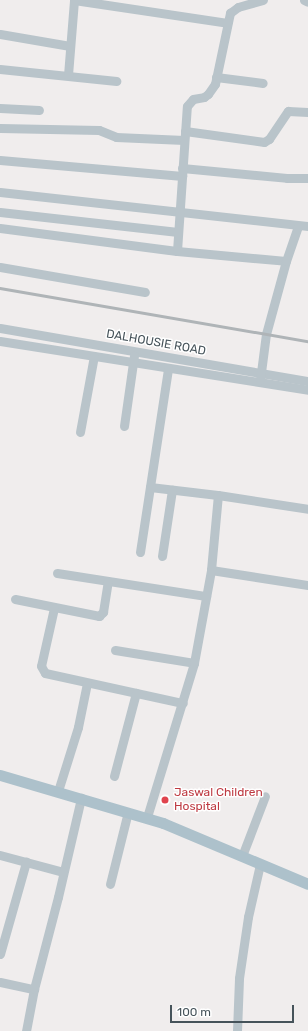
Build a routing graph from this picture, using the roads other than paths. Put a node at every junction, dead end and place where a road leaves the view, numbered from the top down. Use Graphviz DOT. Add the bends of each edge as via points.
graph roads {
  1 [pos="74,0"];
  2 [pos="264,0"];
  3 [pos="304,0"];
  4 [pos="308,2"];
  5 [pos="227,22"];
  6 [pos="0,34"];
  7 [pos="70,46"];
  8 [pos="0,69"];
  9 [pos="68,74"];
  10 [pos="216,77"];
  11 [pos="116,81"];
  12 [pos="263,83"];
  13 [pos="0,108"];
  14 [pos="40,110"];
  15 [pos="308,112"];
  16 [pos="0,128"];
  17 [pos="185,131"];
  18 [pos="184,140"];
  19 [pos="0,160"];
  20 [pos="182,172"];
  21 [pos="308,178"];
  22 [pos="0,192"];
  23 [pos="0,212"];
  24 [pos="179,213"];
  25 [pos="298,226"];
  26 [pos="308,226"];
  27 [pos="0,228"];
  28 [pos="178,232"];
  29 [pos="177,251"];
  30 [pos="286,261"];
  31 [pos="0,267"];
  32 [pos="145,292"];
  33 [pos="0,328"];
  34 [pos="0,345"];
  35 [pos="134,351"];
  36 [pos="94,356"];
  37 [pos="133,362"];
  38 [pos="168,368"];
  39 [pos="260,373"];
  40 [pos="308,381"];
  41 [pos="260,383"];
  42 [pos="308,390"];
  43 [pos="124,426"];
  44 [pos="80,432"];
  45 [pos="150,487"];
  46 [pos="172,490"];
  47 [pos="218,495"];
  48 [pos="308,508"];
  49 [pos="140,552"];
  50 [pos="162,556"];
  51 [pos="211,570"];
  52 [pos="57,573"];
  53 [pos="108,581"];
  54 [pos="308,585"];
  55 [pos="206,596"];
  56 [pos="15,600"];
  57 [pos="54,608"];
  58 [pos="115,650"];
  59 [pos="194,663"];
  60 [pos="87,683"];
  61 [pos="136,693"];
  62 [pos="183,703"];
  63 [pos="0,775"];
  64 [pos="114,776"];
  65 [pos="58,791"];
  66 [pos="264,796"];
  67 [pos="81,798"];
  68 [pos="128,812"];
  69 [pos="147,818"];
  70 [pos="0,855"];
  71 [pos="242,856"];
  72 [pos="26,862"];
  73 [pos="260,864"];
  74 [pos="63,872"];
  75 [pos="110,884"];
  76 [pos="308,884"];
  77 [pos="0,954"];
  78 [pos="0,982"];
  79 [pos="34,989"];
  80 [pos="26,1031"];
  81 [pos="237,1031"];
  1 -- 5 [label="street"];
  1 -- 7 [label="street"];
  2 -- 5 [label="street" via="234,8"];
  3 -- 4 [label="street"];
  5 -- 10 [label="street"];
  6 -- 7 [label="street"];
  7 -- 9 [label="street"];
  8 -- 9 [label="street"];
  9 -- 11 [label="street"];
  10 -- 12 [label="street"];
  10 -- 17 [label="street" via="215,84 208,94 189,102"];
  13 -- 14 [label="street"];
  15 -- 17 [label="street" via="288,111 269,139 264,142"];
  16 -- 18 [label="street" via="99,130 116,137"];
  17 -- 18 [label="street"];
  18 -- 20 [label="street"];
  19 -- 20 [label="street"];
  20 -- 21 [label="street"];
  20 -- 24 [label="street"];
  22 -- 24 [label="street"];
  23 -- 28 [label="street"];
  24 -- 25 [label="street"];
  24 -- 28 [label="street"];
  25 -- 26 [label="street"];
  25 -- 30 [label="street"];
  27 -- 29 [label="street"];
  28 -- 29 [label="street"];
  29 -- 30 [label="street"];
  30 -- 39 [label="street" via="266,334"];
  31 -- 32 [label="street"];
  33 -- 35 [label="street, DALHOUSIE ROAD"];
  34 -- 36 [label="street, DALHOUSIE ROAD"];
  35 -- 37 [label="street"];
  35 -- 39 [label="street, DALHOUSIE ROAD"];
  36 -- 37 [label="street, DALHOUSIE ROAD"];
  36 -- 44 [label="street"];
  37 -- 38 [label="street, DALHOUSIE ROAD"];
  37 -- 43 [label="street"];
  38 -- 41 [label="street, DALHOUSIE ROAD"];
  38 -- 45 [label="street"];
  39 -- 40 [label="street, DALHOUSIE ROAD"];
  39 -- 41 [label="street"];
  41 -- 42 [label="street, DALHOUSIE ROAD"];
  45 -- 46 [label="street"];
  45 -- 49 [label="street"];
  46 -- 47 [label="street"];
  46 -- 50 [label="street"];
  47 -- 48 [label="street"];
  47 -- 51 [label="street"];
  51 -- 54 [label="street"];
  51 -- 55 [label="street"];
  52 -- 53 [label="street"];
  53 -- 55 [label="street"];
  53 -- 57 [label="street" via="101,616"];
  55 -- 59 [label="street"];
  56 -- 57 [label="street"];
  57 -- 60 [label="street" via="41,669 48,674"];
  58 -- 59 [label="street"];
  59 -- 62 [label="street"];
  60 -- 61 [label="street"];
  60 -- 65 [label="street" via="78,727"];
  61 -- 62 [label="street"];
  61 -- 64 [label="street"];
  62 -- 69 [label="street"];
  63 -- 65 [label="main road"];
  65 -- 67 [label="main road"];
  66 -- 71 [label="street"];
  67 -- 68 [label="main road"];
  67 -- 74 [label="street"];
  68 -- 69 [label="main road"];
  68 -- 75 [label="street"];
  69 -- 71 [label="main road" via="173,826"];
  70 -- 72 [label="street"];
  71 -- 73 [label="main road"];
  72 -- 74 [label="street"];
  72 -- 77 [label="street"];
  73 -- 76 [label="main road"];
  73 -- 81 [label="street" via="245,937 238,991"];
  74 -- 79 [label="street"];
  78 -- 79 [label="street"];
  79 -- 80 [label="street"];
}
